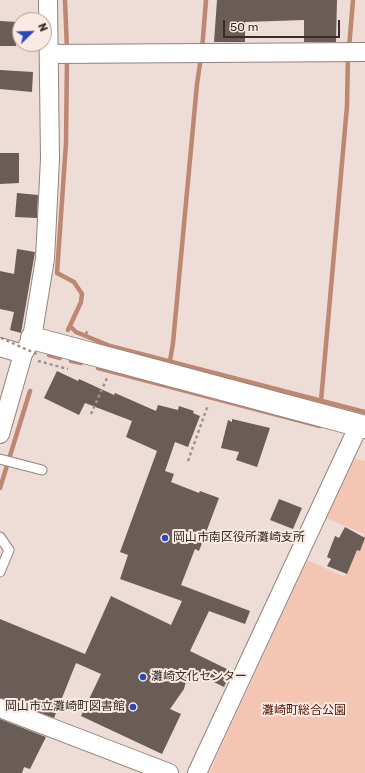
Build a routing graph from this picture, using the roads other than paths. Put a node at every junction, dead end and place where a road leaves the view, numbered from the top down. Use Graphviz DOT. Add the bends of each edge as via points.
graph roads {
  1 [pos="48,0"];
  2 [pos="354,52"];
  3 [pos="62,54"];
  4 [pos="0,343"];
  5 [pos="31,349"];
  6 [pos="362,426"];
  7 [pos="0,434"];
  8 [pos="6,461"];
  9 [pos="42,470"];
  10 [pos="0,537"];
  11 [pos="0,572"];
  12 [pos="0,708"];
  13 [pos="169,773"];
  14 [pos="197,773"];
  1 -- 3 [label="street"];
  2 -- 3 [label="street"];
  3 -- 5 [label="street" via="50,159 45,259"];
  4 -- 5 [label="street"];
  5 -- 6 [label="street"];
  5 -- 7 [label="street"];
  6 -- 14 [label="street"];
  8 -- 9 [label="lane"];
  10 -- 11 [label="lane" via="9,550"];
  12 -- 13 [label="street"];
}
